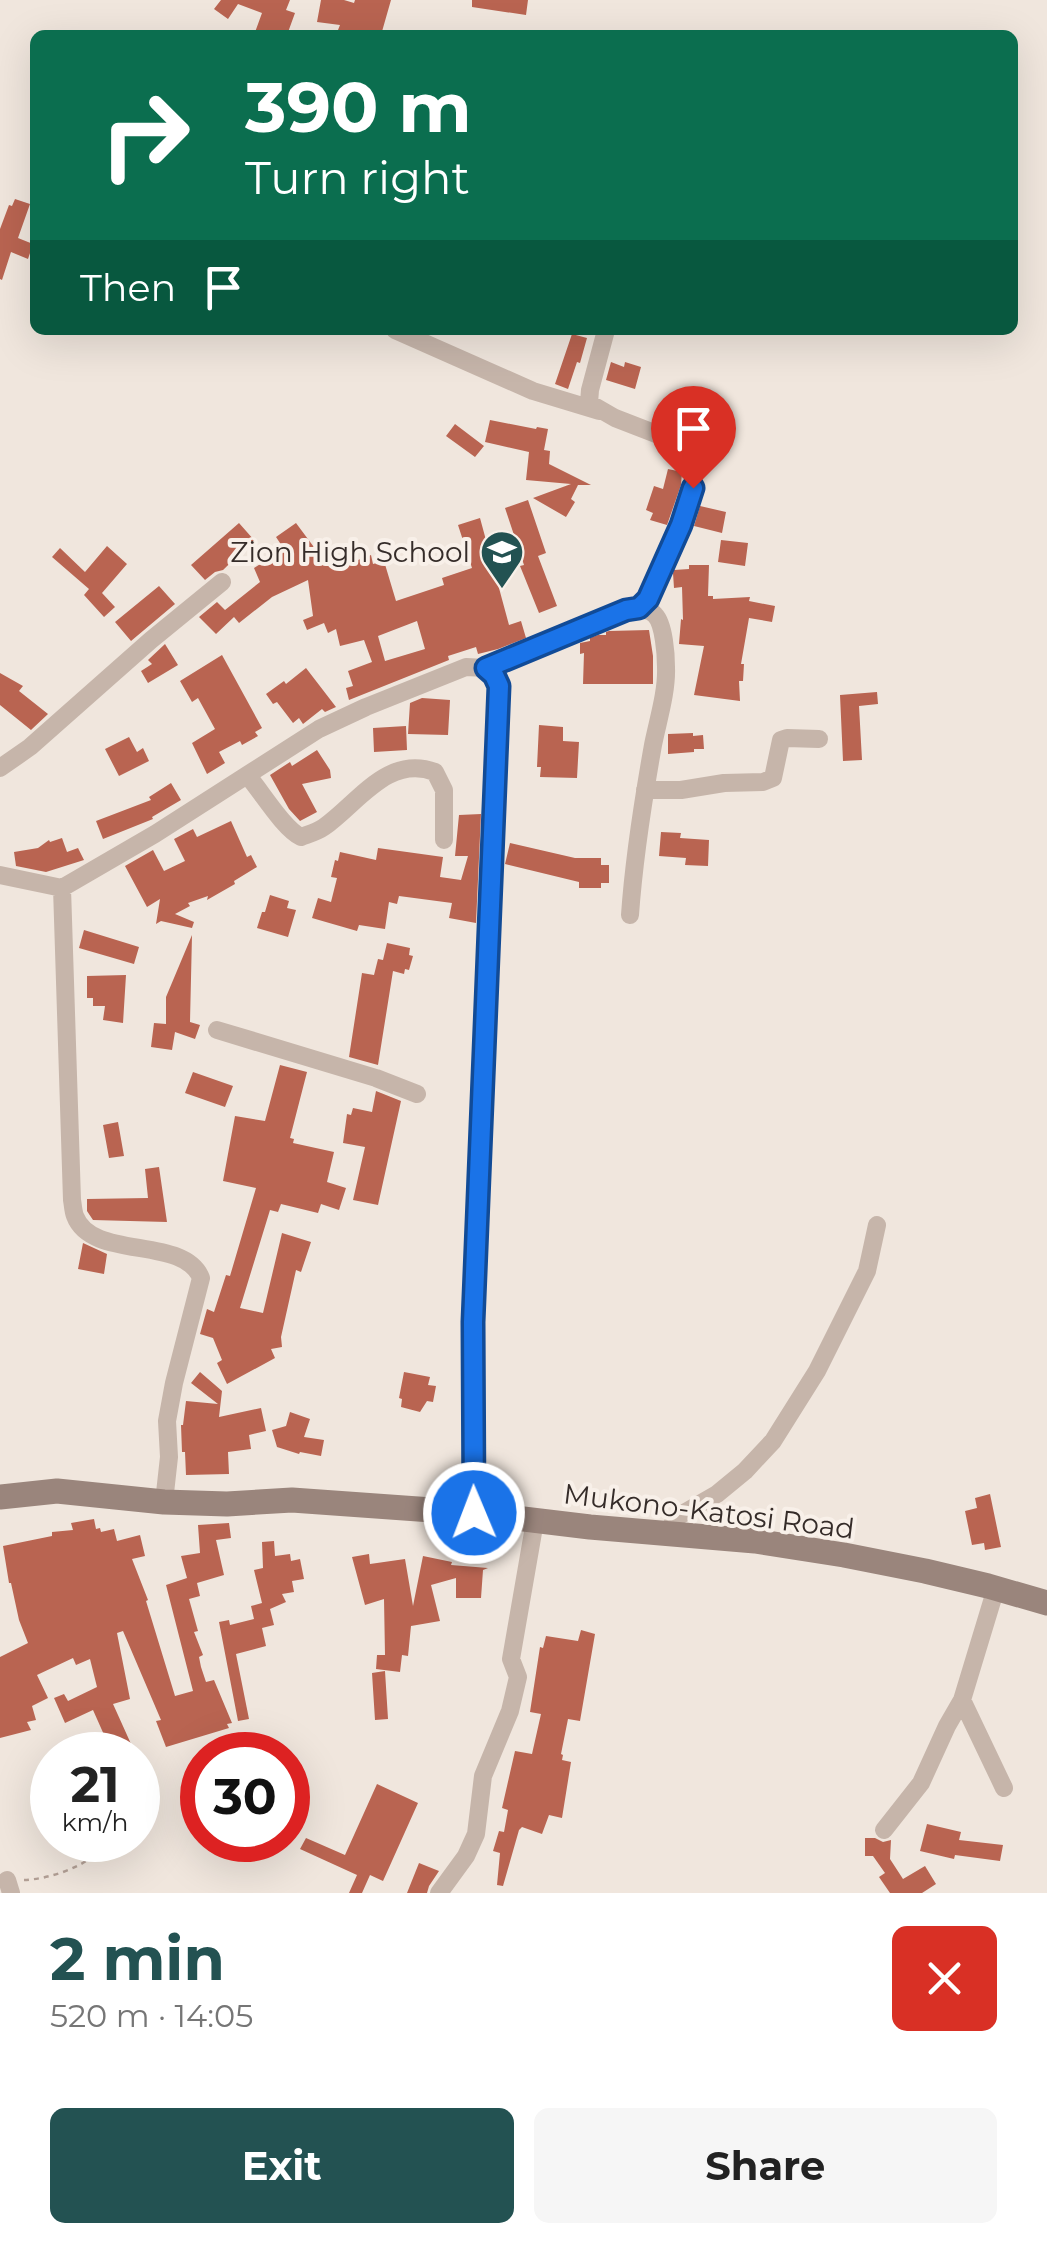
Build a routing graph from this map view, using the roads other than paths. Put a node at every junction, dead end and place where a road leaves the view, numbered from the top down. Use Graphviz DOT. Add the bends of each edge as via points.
graph roads {
  1 [pos="406,335"];
  2 [pos="605,335"];
  3 [pos="600,411"];
  4 [pos="222,582"];
  5 [pos="639,608"];
  6 [pos="486,668"];
  7 [pos="819,739"];
  8 [pos="0,768"];
  9 [pos="247,775"];
  10 [pos="646,790"];
  11 [pos="444,840"];
  12 [pos="0,875"];
  13 [pos="62,888"];
  14 [pos="630,915"];
  15 [pos="217,1030"];
  16 [pos="417,1094"];
  17 [pos="877,1225"];
  18 [pos="0,1497"];
  19 [pos="164,1502"];
  20 [pos="474,1513"];
  21 [pos="536,1521"];
  22 [pos="666,1534"];
  23 [pos="996,1588"];
  24 [pos="1047,1603"];
  25 [pos="962,1700"];
  26 [pos="1004,1788"];
  27 [pos="884,1830"];
  28 [pos="439,1893"];
  1 -- 3 [label="street" via="534,391"];
  2 -- 3 [label="street" via="589,404"];
  3 -- 5 [label="street" via="677,442 695,470 681,525"];
  4 -- 8 [label="street"];
  5 -- 6 [label="street"];
  5 -- 10 [label="street" via="658,618 667,672"];
  6 -- 9 [label="street" via="466,667 366,707"];
  6 -- 20 [label="street" via="499,686 473,1322"];
  7 -- 10 [label="street" via="782,740 773,778 763,782"];
  9 -- 11 [label="street" via="301,837 322,829 392,771 424,768 435,772 444,790"];
  9 -- 13 [label="street"];
  10 -- 14 [label="street"];
  12 -- 13 [label="street"];
  13 -- 19 [label="street" via="75,1217 102,1239 184,1259 201,1278 167,1422"];
  15 -- 16 [label="street"];
  17 -- 22 [label="street" via="867,1271 773,1442"];
  18 -- 19 [label="main road, Mukono-Katosi Road" via="57,1491"];
  19 -- 20 [label="main road, Mukono-Katosi Road" via="292,1500"];
  20 -- 21 [label="main road, Mukono-Katosi Road"];
  21 -- 22 [label="main road, Mukono-Katosi Road"];
  21 -- 28 [label="street" via="511,1659 518,1677 510,1711 483,1776 476,1834"];
  22 -- 23 [label="main road, Mukono-Katosi Road" via="844,1555"];
  23 -- 24 [label="main road, Mukono-Katosi Road"];
  23 -- 25 [label="street"];
  25 -- 26 [label="street"];
  25 -- 27 [label="street" via="921,1782"];
}
